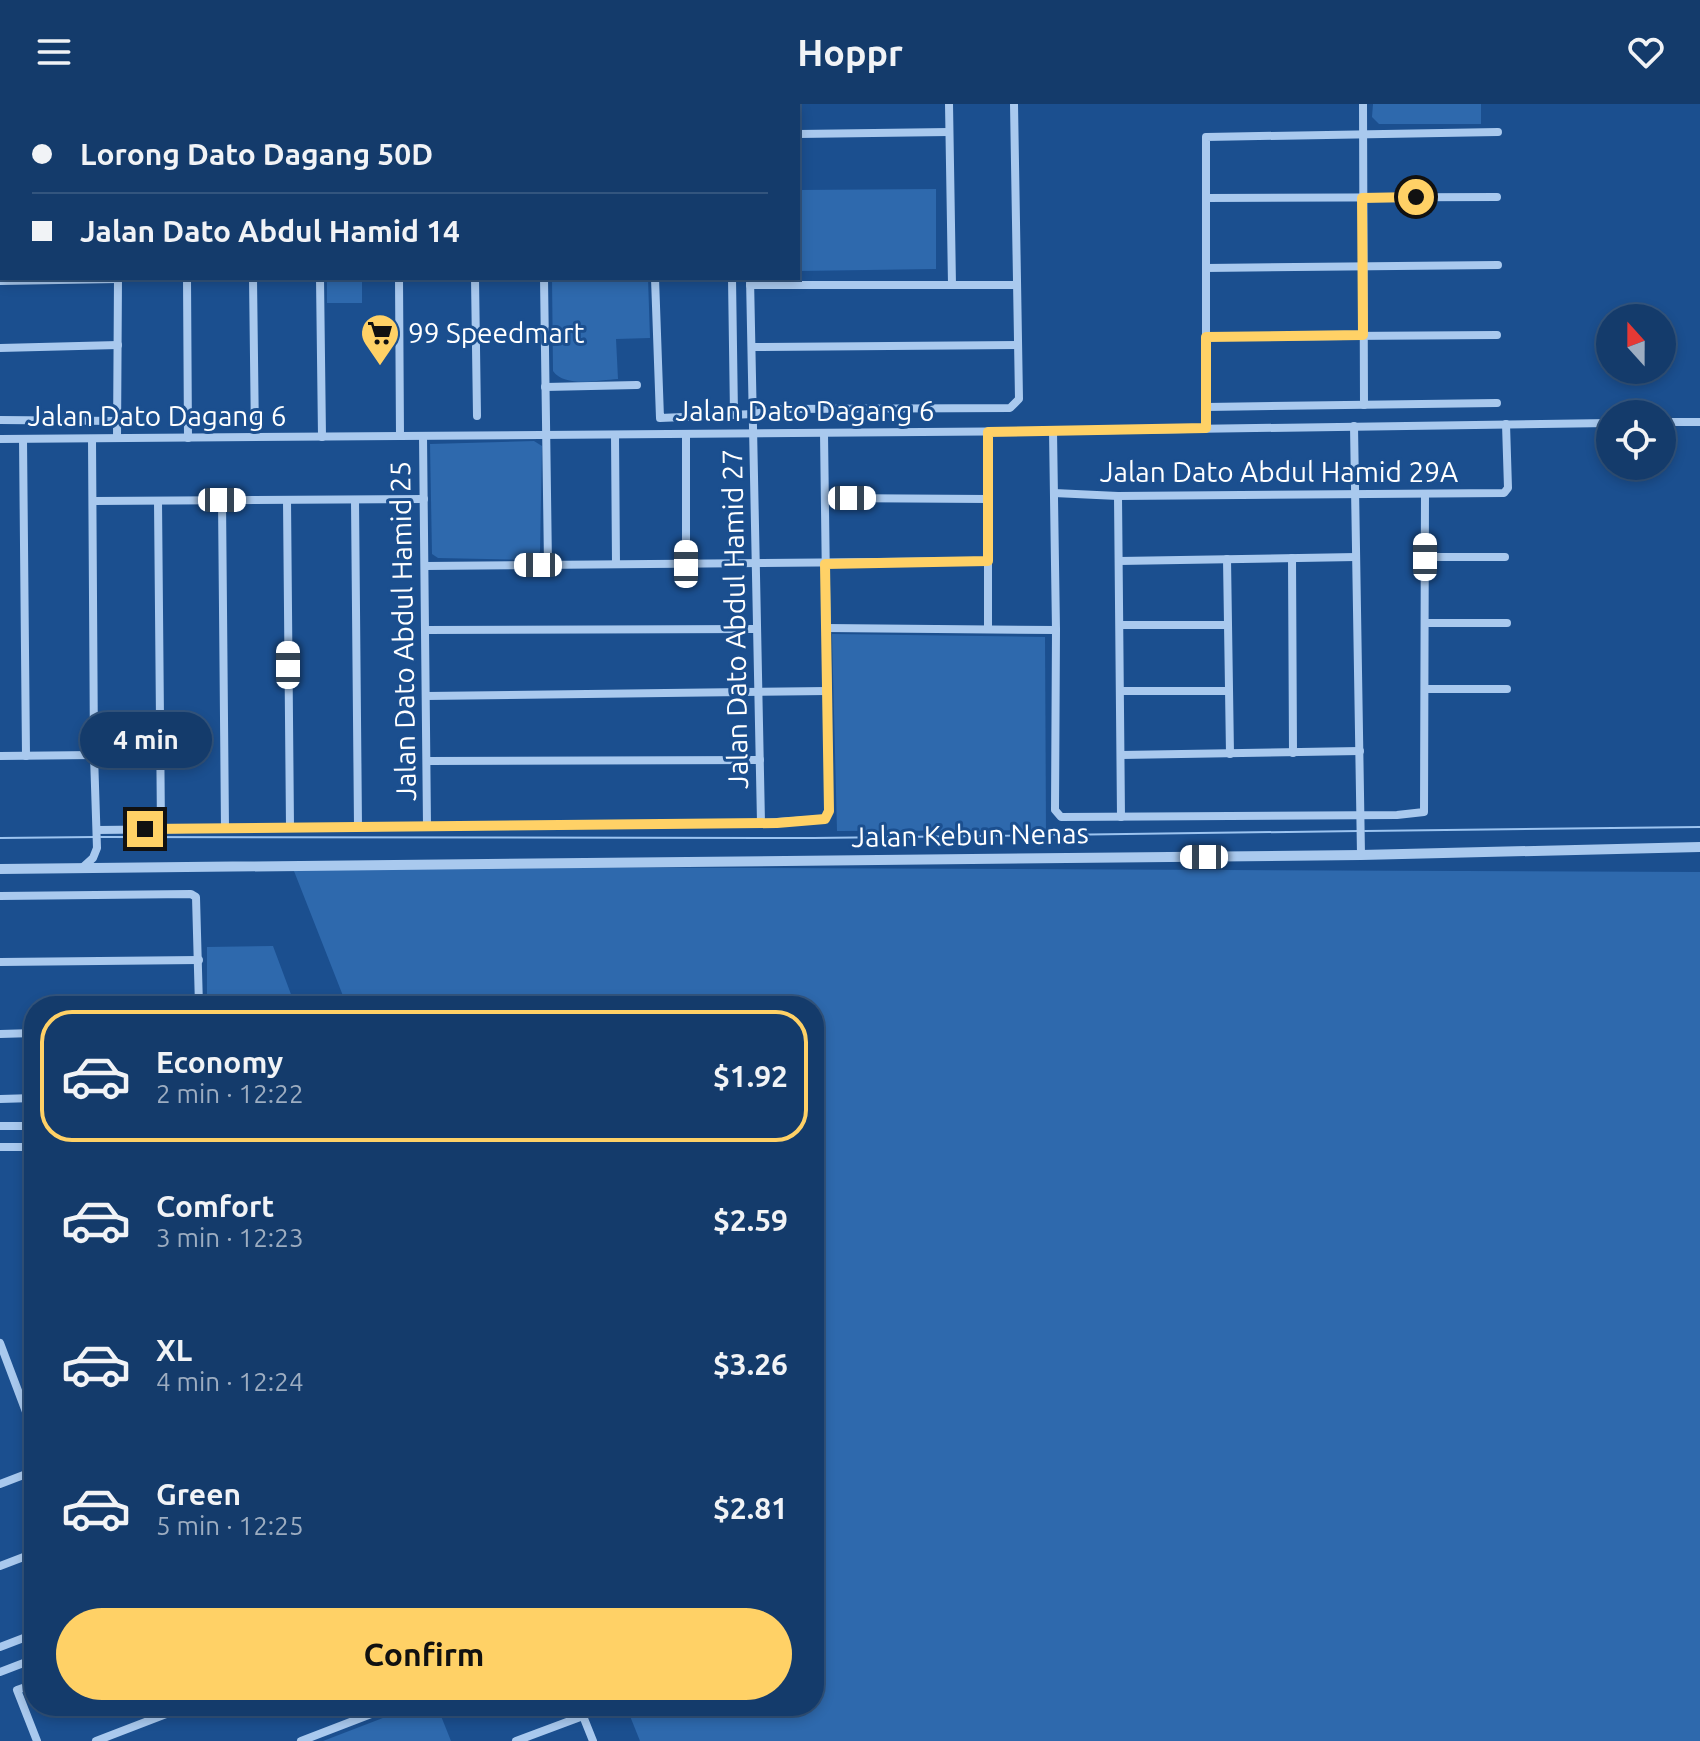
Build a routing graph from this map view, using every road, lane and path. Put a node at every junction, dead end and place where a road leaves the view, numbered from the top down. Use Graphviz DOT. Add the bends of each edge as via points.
graph roads {
  1 [pos="949,104"];
  2 [pos="1014,104"];
  3 [pos="1363,104"];
  4 [pos="949,132"];
  5 [pos="1498,132"];
  6 [pos="1363,133"];
  7 [pos="800,134"];
  8 [pos="1497,197"];
  9 [pos="1206,198"];
  10 [pos="1362,198"];
  11 [pos="1498,265"];
  12 [pos="1363,266"];
  13 [pos="1206,268"];
  14 [pos="59,280"];
  15 [pos="118,280"];
  16 [pos="187,280"];
  17 [pos="253,280"];
  18 [pos="320,280"];
  19 [pos="399,280"];
  20 [pos="475,280"];
  21 [pos="544,280"];
  22 [pos="655,280"];
  23 [pos="732,280"];
  24 [pos="0,281"];
  25 [pos="750,282"];
  26 [pos="952,285"];
  27 [pos="1016,285"];
  28 [pos="1363,335"];
  29 [pos="1497,335"];
  30 [pos="1206,337"];
  31 [pos="118,345"];
  32 [pos="1017,345"];
  33 [pos="752,347"];
  34 [pos="0,348"];
  35 [pos="637,385"];
  36 [pos="545,387"];
  37 [pos="1497,403"];
  38 [pos="1364,405"];
  39 [pos="1206,407"];
  40 [pos="753,414"];
  41 [pos="734,415"];
  42 [pos="477,416"];
  43 [pos="0,420"];
  44 [pos="117,421"];
  45 [pos="1676,422"];
  46 [pos="1700,422"];
  47 [pos="1596,423"];
  48 [pos="1506,424"];
  49 [pos="1354,426"];
  50 [pos="1206,428"];
  51 [pos="1053,431"];
  52 [pos="988,432"];
  53 [pos="754,433"];
  54 [pos="824,433"];
  55 [pos="686,434"];
  56 [pos="545,435"];
  57 [pos="615,435"];
  58 [pos="400,436"];
  59 [pos="423,436"];
  60 [pos="255,437"];
  61 [pos="322,437"];
  62 [pos="117,438"];
  63 [pos="188,438"];
  64 [pos="0,439"];
  65 [pos="23,439"];
  66 [pos="92,439"];
  67 [pos="1054,493"];
  68 [pos="1355,494"];
  69 [pos="1425,494"];
  70 [pos="1118,496"];
  71 [pos="825,498"];
  72 [pos="424,499"];
  73 [pos="988,499"];
  74 [pos="222,500"];
  75 [pos="287,500"];
  76 [pos="355,500"];
  77 [pos="93,501"];
  78 [pos="158,501"];
  79 [pos="1356,557"];
  80 [pos="1425,557"];
  81 [pos="1505,557"];
  82 [pos="1292,558"];
  83 [pos="1227,559"];
  84 [pos="988,561"];
  85 [pos="1119,561"];
  86 [pos="616,564"];
  87 [pos="686,564"];
  88 [pos="756,564"];
  89 [pos="825,564"];
  90 [pos="548,565"];
  91 [pos="425,566"];
  92 [pos="1425,623"];
  93 [pos="1507,623"];
  94 [pos="1120,625"];
  95 [pos="1227,625"];
  96 [pos="826,628"];
  97 [pos="757,629"];
  98 [pos="988,629"];
  99 [pos="425,630"];
  100 [pos="1056,630"];
  101 [pos="1425,689"];
  102 [pos="1507,689"];
  103 [pos="827,691"];
  104 [pos="1120,691"];
  105 [pos="1227,691"];
  106 [pos="758,692"];
  107 [pos="426,696"];
  108 [pos="1360,751"];
  109 [pos="1293,753"];
  110 [pos="1230,754"];
  111 [pos="94,755"];
  112 [pos="1121,755"];
  113 [pos="0,756"];
  114 [pos="26,756"];
  115 [pos="760,760"];
  116 [pos="427,761"];
  117 [pos="1361,815"];
  118 [pos="1121,817"];
  119 [pos="761,823"];
  120 [pos="358,826"];
  121 [pos="427,826"];
  122 [pos="290,827"];
  123 [pos="225,828"];
  124 [pos="161,829"];
  125 [pos="97,830"];
  126 [pos="1700,847"];
  127 [pos="1361,855"];
  128 [pos="82,868"];
  129 [pos="0,869"];
  130 [pos="0,896"];
  131 [pos="199,960"];
  132 [pos="0,962"];
  133 [pos="199,996"];
  134 [pos="24,1033"];
  135 [pos="0,1034"];
  136 [pos="24,1098"];
  137 [pos="0,1099"];
  138 [pos="0,1126"];
  139 [pos="24,1126"];
  140 [pos="0,1147"];
  141 [pos="24,1147"];
  142 [pos="0,1343"];
  143 [pos="24,1407"];
  144 [pos="24,1475"];
  145 [pos="0,1484"];
  146 [pos="24,1557"];
  147 [pos="0,1566"];
  148 [pos="24,1638"];
  149 [pos="0,1647"];
  150 [pos="24,1663"];
  151 [pos="0,1672"];
  152 [pos="24,1688"];
  153 [pos="24,1708"];
  154 [pos="27,1716"];
  155 [pos="161,1716"];
  156 [pos="367,1716"];
  157 [pos="583,1716"];
  158 [pos="311,1739"];
  159 [pos="37,1741"];
  160 [pos="96,1741"];
  161 [pos="301,1741"];
  162 [pos="516,1741"];
  163 [pos="593,1741"];
  1 -- 4 [label="street"];
  2 -- 27 [label="street"];
  3 -- 6 [label="street"];
  4 -- 7 [label="street"];
  4 -- 26 [label="street"];
  5 -- 6 [label="street"];
  6 -- 9 [label="street" via="1206,137"];
  6 -- 10 [label="street"];
  8 -- 10 [label="street"];
  9 -- 10 [label="street"];
  9 -- 13 [label="street"];
  10 -- 12 [label="street"];
  11 -- 12 [label="street"];
  12 -- 13 [label="street"];
  12 -- 28 [label="street"];
  13 -- 30 [label="street"];
  14 -- 24 [label="street"];
  15 -- 31 [label="street"];
  16 -- 63 [label="street"];
  17 -- 60 [label="street"];
  18 -- 61 [label="street"];
  19 -- 58 [label="street"];
  20 -- 42 [label="street"];
  21 -- 36 [label="street"];
  22 -- 41 [label="street" via="660,418"];
  23 -- 41 [label="street"];
  25 -- 26 [label="street"];
  25 -- 33 [label="street, Jalan Dato Abdul Hamid 27"];
  26 -- 27 [label="street"];
  27 -- 32 [label="street"];
  28 -- 29 [label="street"];
  28 -- 30 [label="street"];
  28 -- 38 [label="street"];
  30 -- 39 [label="street"];
  31 -- 34 [label="street"];
  31 -- 44 [label="street"];
  32 -- 33 [label="street"];
  32 -- 40 [label="street" via="1019,399 1010,408 783,409"];
  33 -- 40 [label="street, Jalan Dato Abdul Hamid 27"];
  35 -- 36 [label="street"];
  36 -- 56 [label="street"];
  37 -- 38 [label="street"];
  38 -- 39 [label="street"];
  39 -- 50 [label="street"];
  40 -- 41 [label="street"];
  40 -- 53 [label="street, Jalan Dato Abdul Hamid 27"];
  43 -- 44 [label="street"];
  44 -- 62 [label="street"];
  45 -- 46 [label="street"];
  47 -- 48 [label="street, Jalan Dato Dagang 6"];
  48 -- 49 [label="street, Jalan Dato Dagang 6"];
  48 -- 69 [label="street, Jalan Dato Abdul Hamid 29A" via="1504,493"];
  49 -- 50 [label="street, Jalan Dato Dagang 6"];
  49 -- 68 [label="street"];
  50 -- 51 [label="street, Jalan Dato Dagang 6"];
  51 -- 52 [label="street, Jalan Dato Dagang 6"];
  51 -- 67 [label="street"];
  52 -- 54 [label="street, Jalan Dato Dagang 6"];
  52 -- 73 [label="street"];
  53 -- 54 [label="street, Jalan Dato Dagang 6"];
  53 -- 55 [label="street, Jalan Dato Dagang 6"];
  53 -- 88 [label="street, Jalan Dato Abdul Hamid 27"];
  54 -- 71 [label="street"];
  55 -- 57 [label="street, Jalan Dato Dagang 6"];
  55 -- 87 [label="street"];
  56 -- 57 [label="street, Jalan Dato Dagang 6"];
  56 -- 59 [label="street, Jalan Dato Dagang 6"];
  56 -- 90 [label="street"];
  57 -- 86 [label="street"];
  58 -- 59 [label="street, Jalan Dato Dagang 6"];
  58 -- 61 [label="street, Jalan Dato Dagang 6"];
  59 -- 72 [label="street, Jalan Dato Abdul Hamid 25"];
  60 -- 61 [label="street, Jalan Dato Dagang 6"];
  60 -- 63 [label="street, Jalan Dato Dagang 6"];
  62 -- 63 [label="street, Jalan Dato Dagang 6"];
  62 -- 66 [label="street, Jalan Dato Dagang 6"];
  64 -- 65 [label="street, Jalan Dato Dagang 6"];
  65 -- 66 [label="street, Jalan Dato Dagang 6"];
  65 -- 114 [label="street"];
  66 -- 77 [label="street"];
  67 -- 70 [label="street, Jalan Dato Abdul Hamid 29A"];
  67 -- 100 [label="street"];
  68 -- 69 [label="street, Jalan Dato Abdul Hamid 29A"];
  68 -- 70 [label="street, Jalan Dato Abdul Hamid 29A"];
  68 -- 79 [label="street"];
  69 -- 80 [label="street"];
  70 -- 85 [label="street"];
  71 -- 73 [label="street"];
  71 -- 89 [label="street"];
  72 -- 76 [label="street"];
  72 -- 91 [label="street, Jalan Dato Abdul Hamid 25"];
  73 -- 84 [label="street"];
  74 -- 75 [label="street"];
  74 -- 78 [label="street"];
  74 -- 123 [label="street"];
  75 -- 76 [label="street"];
  75 -- 122 [label="street"];
  76 -- 120 [label="street"];
  77 -- 78 [label="street"];
  77 -- 111 [label="street"];
  78 -- 124 [label="street"];
  79 -- 82 [label="street"];
  79 -- 108 [label="street"];
  80 -- 81 [label="street"];
  80 -- 92 [label="street"];
  82 -- 83 [label="street"];
  82 -- 109 [label="street"];
  83 -- 85 [label="street"];
  83 -- 95 [label="street"];
  84 -- 89 [label="street"];
  84 -- 98 [label="street"];
  85 -- 94 [label="street"];
  86 -- 87 [label="street"];
  86 -- 90 [label="street"];
  87 -- 88 [label="street"];
  88 -- 89 [label="street"];
  88 -- 97 [label="street, Jalan Dato Abdul Hamid 27"];
  89 -- 96 [label="street"];
  90 -- 91 [label="street"];
  91 -- 99 [label="street, Jalan Dato Abdul Hamid 25"];
  92 -- 93 [label="street"];
  92 -- 101 [label="street"];
  94 -- 95 [label="street"];
  94 -- 104 [label="street"];
  95 -- 105 [label="street"];
  96 -- 98 [label="street"];
  96 -- 103 [label="street"];
  97 -- 99 [label="street"];
  97 -- 106 [label="street, Jalan Dato Abdul Hamid 27"];
  98 -- 100 [label="street"];
  99 -- 107 [label="street, Jalan Dato Abdul Hamid 25"];
  100 -- 118 [label="street" via="1055,810 1061,817"];
  101 -- 102 [label="street"];
  101 -- 117 [label="street" via="1424,812"];
  103 -- 106 [label="street"];
  103 -- 119 [label="street" via="829,811 818,821"];
  104 -- 105 [label="street"];
  104 -- 112 [label="street"];
  105 -- 110 [label="street"];
  106 -- 107 [label="street"];
  106 -- 115 [label="street, Jalan Dato Abdul Hamid 27"];
  107 -- 116 [label="street, Jalan Dato Abdul Hamid 25"];
  108 -- 109 [label="street"];
  108 -- 117 [label="street"];
  109 -- 110 [label="street"];
  110 -- 112 [label="street"];
  111 -- 114 [label="street"];
  111 -- 125 [label="street"];
  112 -- 118 [label="street"];
  113 -- 114 [label="street"];
  115 -- 116 [label="street"];
  115 -- 119 [label="street, Jalan Dato Abdul Hamid 27"];
  116 -- 121 [label="street, Jalan Dato Abdul Hamid 25"];
  117 -- 118 [label="street"];
  117 -- 127 [label="street"];
  119 -- 121 [label="street"];
  120 -- 121 [label="street"];
  120 -- 122 [label="street"];
  122 -- 123 [label="street"];
  123 -- 124 [label="street"];
  124 -- 125 [label="street"];
  125 -- 128 [label="street" via="95,854"];
  126 -- 127 [label="street, Jalan Kebun Nenas"];
  127 -- 128 [label="street, Jalan Kebun Nenas"];
  128 -- 129 [label="street, Jalan Kebun Nenas"];
  130 -- 131 [label="street" via="191,894 197,900"];
  131 -- 132 [label="street"];
  131 -- 133 [label="street"];
  134 -- 135 [label="street"];
  136 -- 137 [label="street"];
  138 -- 139 [label="street"];
  140 -- 141 [label="street"];
  142 -- 143 [label="street"];
  144 -- 145 [label="street"];
  146 -- 147 [label="street"];
  148 -- 149 [label="street"];
  150 -- 151 [label="street"];
  152 -- 153 [label="street" via="17,1690"];
  154 -- 159 [label="street"];
  155 -- 160 [label="street"];
  156 -- 158 [label="street"];
  157 -- 162 [label="street"];
  157 -- 163 [label="street"];
  158 -- 161 [label="street"];
}
